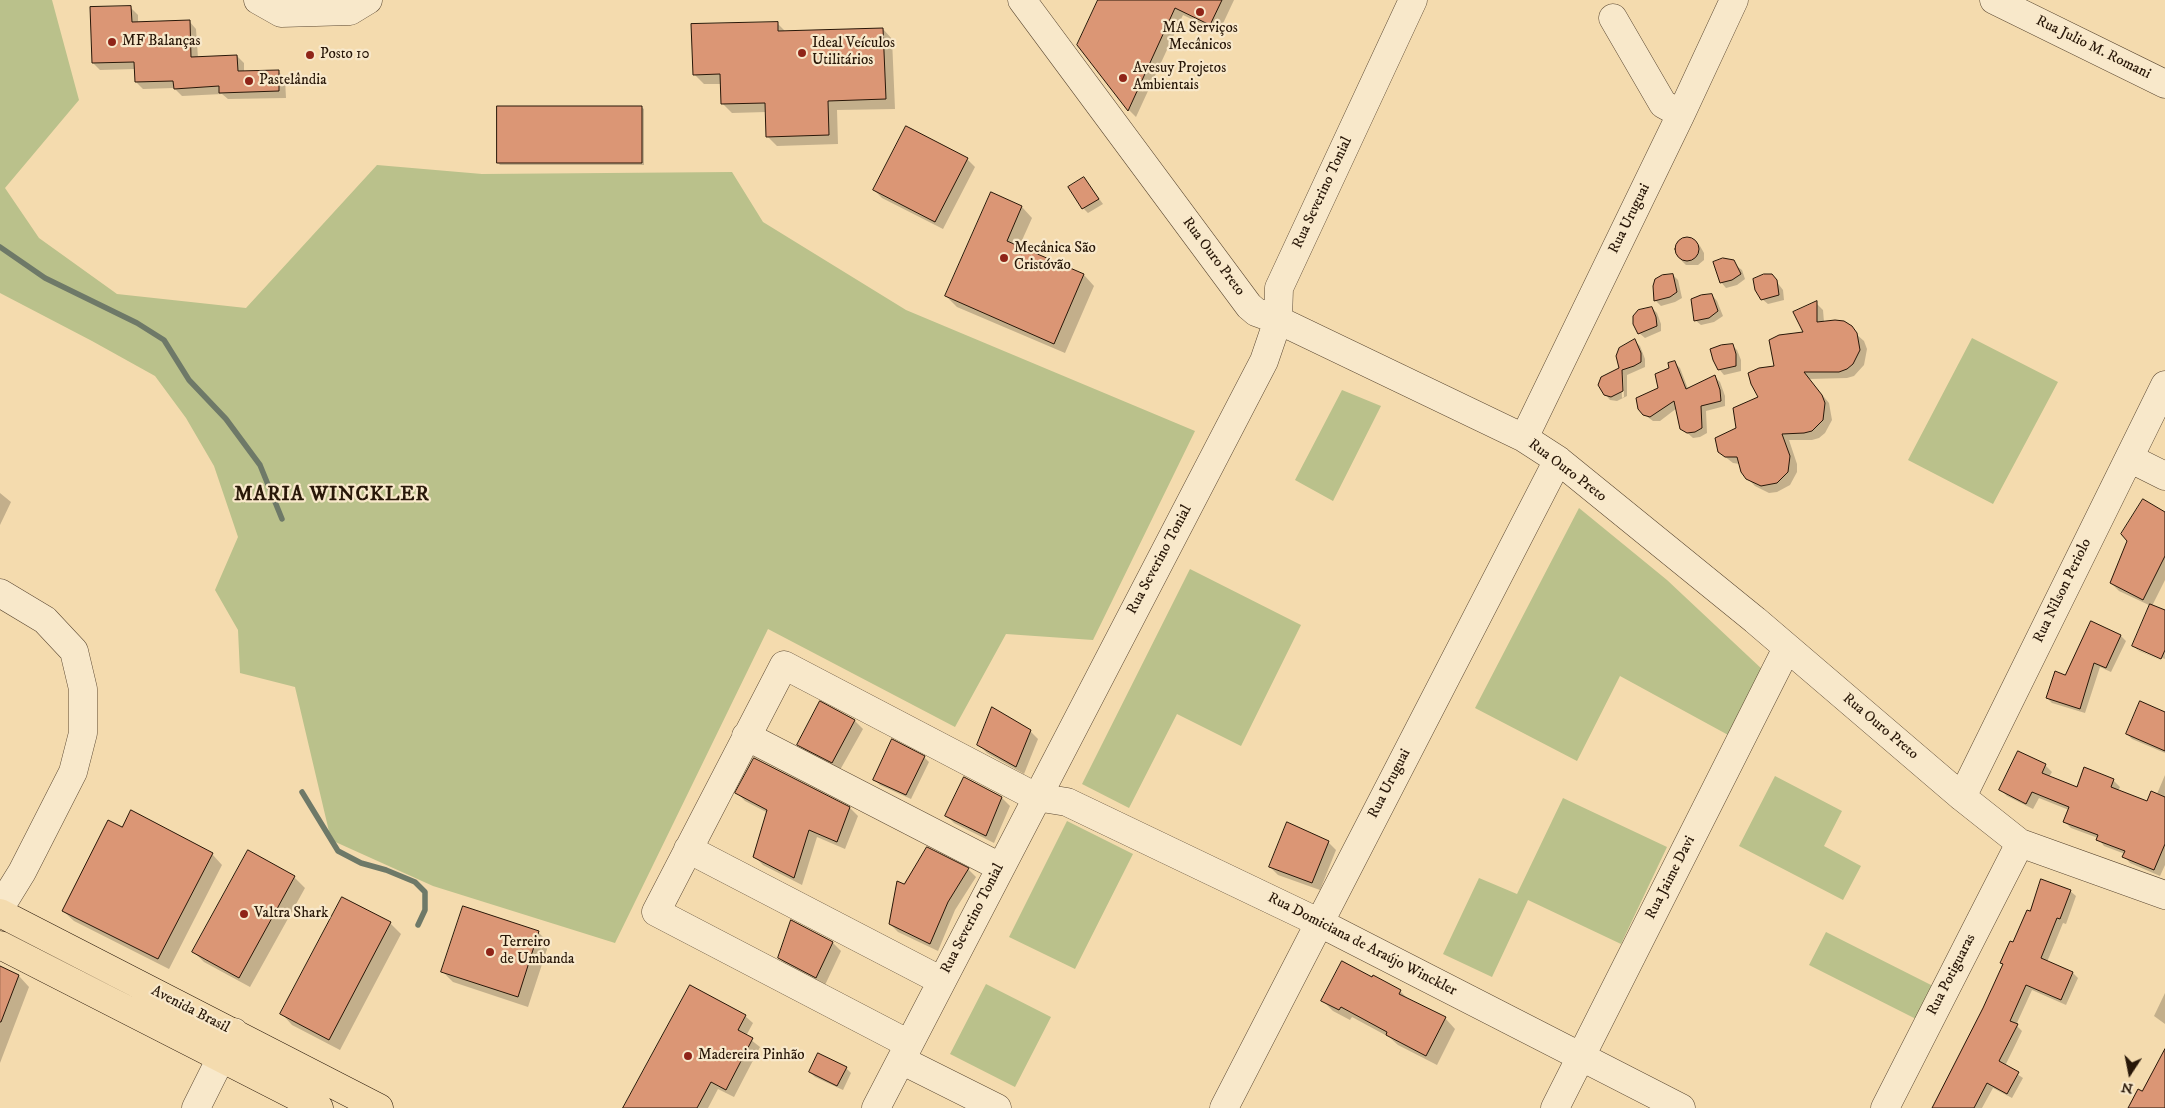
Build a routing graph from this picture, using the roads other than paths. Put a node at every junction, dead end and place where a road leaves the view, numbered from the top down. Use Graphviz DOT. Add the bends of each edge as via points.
graph roads {
  1 [pos="258,0"];
  2 [pos="368,0"];
  3 [pos="1022,0"];
  4 [pos="1413,0"];
  5 [pos="1734,0"];
  6 [pos="1994,0"];
  7 [pos="1613,18"];
  8 [pos="2165,84"];
  9 [pos="1681,114"];
  10 [pos="1278,320"];
  11 [pos="2165,385"];
  12 [pos="1524,438"];
  13 [pos="2129,458"];
  14 [pos="1558,460"];
  15 [pos="2165,476"];
  16 [pos="0,593"];
  17 [pos="1787,648"];
  18 [pos="746,736"];
  19 [pos="1036,797"];
  20 [pos="1962,797"];
  21 [pos="2020,843"];
  22 [pos="688,849"];
  23 [pos="1000,867"];
  24 [pos="2165,895"];
  25 [pos="0,899"];
  26 [pos="0,913"];
  27 [pos="1318,922"];
  28 [pos="0,945"];
  29 [pos="942,981"];
  30 [pos="227,1045"];
  31 [pos="905,1052"];
  32 [pos="1581,1057"];
  33 [pos="196,1108"];
  34 [pos="319,1108"];
  35 [pos="379,1108"];
  36 [pos="876,1108"];
  37 [pos="997,1108"];
  38 [pos="1224,1108"];
  39 [pos="1555,1108"];
  40 [pos="1681,1108"];
  41 [pos="1885,1108"];
  1 -- 2 [label="street" via="281,13 350,11"];
  3 -- 10 [label="street, Rua Ouro Preto" via="1249,306"];
  4 -- 10 [label="street, Rua Severino Tonial" via="1279,288"];
  5 -- 9 [label="street, Rua Uruguai"];
  6 -- 8 [label="street, Rua Julio M. Romani"];
  7 -- 9 [label="street" via="1663,104"];
  9 -- 12 [label="street, Rua Uruguai"];
  10 -- 12 [label="street, Rua Ouro Preto"];
  10 -- 19 [label="street, Rua Severino Tonial" via="1264,361"];
  11 -- 13 [label="street, Rua Nilson Periolo"];
  12 -- 14 [label="street, Rua Ouro Preto"];
  13 -- 15 [label="street"];
  13 -- 20 [label="street, Rua Nilson Periolo"];
  14 -- 17 [label="street, Rua Ouro Preto"];
  14 -- 27 [label="street, Rua Uruguai"];
  16 -- 25 [label="street" via="45,620 74,651 83,689 83,733 73,772 22,872 6,898"];
  17 -- 20 [label="street, Rua Ouro Preto"];
  17 -- 32 [label="street, Rua Jaime Davi"];
  18 -- 19 [label="street, Rua Domiciana de Araújo Winckler" via="784,665"];
  18 -- 22 [label="street"];
  18 -- 23 [label="street"];
  19 -- 23 [label="street, Rua Severino Tonial"];
  19 -- 27 [label="street, Rua Domiciana de Araújo Winckler" via="1067,802"];
  20 -- 21 [label="street, Rua Ouro Preto"];
  21 -- 24 [label="street, Rua Ouro Preto"];
  21 -- 41 [label="street, Rua Potiguaras"];
  22 -- 29 [label="street"];
  22 -- 31 [label="street" via="656,912"];
  23 -- 29 [label="street, Rua Severino Tonial"];
  26 -- 30 [label="main road, Avenida Brasil"];
  27 -- 32 [label="street, Rua Domiciana de Araújo Winckler"];
  27 -- 38 [label="street, Rua Uruguai"];
  28 -- 30 [label="main road, Avenida Brasil"];
  29 -- 31 [label="street, Rua Severino Tonial"];
  30 -- 33 [label="street"];
  30 -- 34 [label="main road, Avenida Brasil"];
  30 -- 35 [label="main road, Avenida Brasil"];
  31 -- 36 [label="street, Rua Severino Tonial"];
  31 -- 37 [label="street"];
  32 -- 39 [label="street, Rua Jaime Davi"];
  32 -- 40 [label="street, Rua Domiciana de Araújo Winckler"];
}
